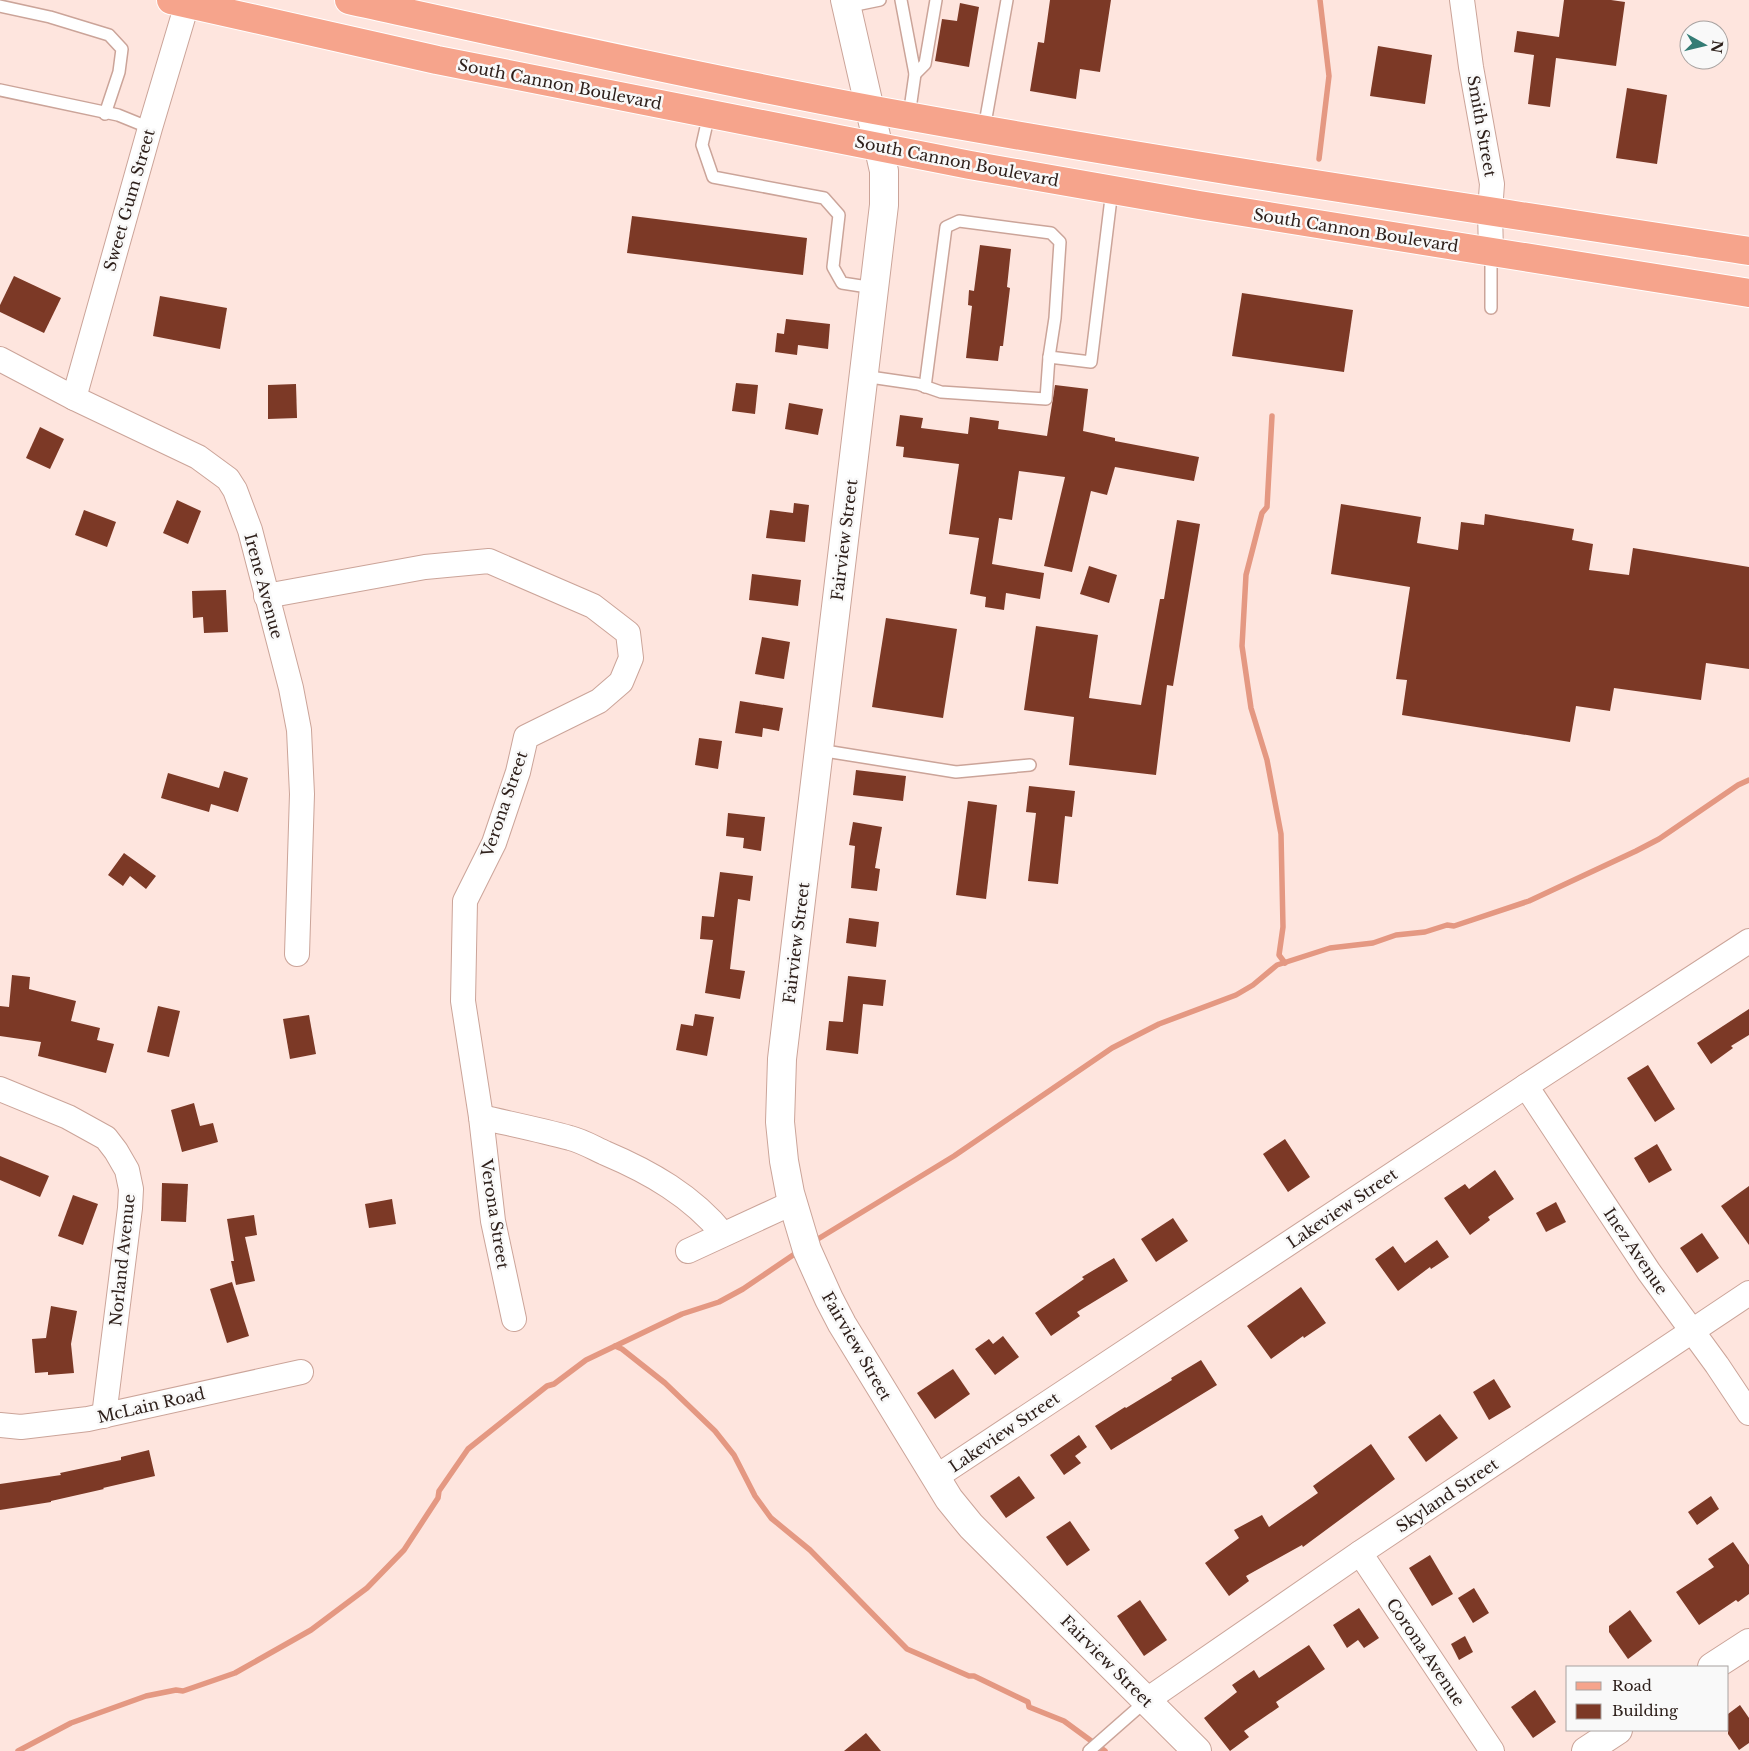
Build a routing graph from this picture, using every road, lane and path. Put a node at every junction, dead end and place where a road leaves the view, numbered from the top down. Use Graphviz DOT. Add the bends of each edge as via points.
graph roads {
  1 [pos="349,0"];
  2 [pos="880,0"];
  3 [pos="901,0"];
  4 [pos="936,0"];
  5 [pos="1007,0"];
  6 [pos="1462,0"];
  7 [pos="179,2"];
  8 [pos="846,4"];
  9 [pos="0,6"];
  10 [pos="915,74"];
  11 [pos="0,90"];
  12 [pos="870,109"];
  13 [pos="105,114"];
  14 [pos="709,114"];
  15 [pos="908,116"];
  16 [pos="150,128"];
  17 [pos="984,129"];
  18 [pos="878,147"];
  19 [pos="1112,190"];
  20 [pos="1490,211"];
  21 [pos="1491,252"];
  22 [pos="1749,252"];
  23 [pos="874,288"];
  24 [pos="1749,293"];
  25 [pos="1492,308"];
  26 [pos="1049,357"];
  27 [pos="0,359"];
  28 [pos="864,376"];
  29 [pos="925,387"];
  30 [pos="74,398"];
  31 [pos="266,596"];
  32 [pos="819,750"];
  33 [pos="1030,765"];
  34 [pos="1749,941"];
  35 [pos="297,954"];
  36 [pos="1526,1086"];
  37 [pos="0,1089"];
  38 [pos="481,1117"];
  39 [pos="792,1203"];
  40 [pos="724,1234"];
  41 [pos="688,1251"];
  42 [pos="1749,1293"];
  43 [pos="514,1319"];
  44 [pos="1692,1331"];
  45 [pos="301,1372"];
  46 [pos="1749,1413"];
  47 [pos="104,1416"];
  48 [pos="0,1425"];
  49 [pos="936,1477"];
  50 [pos="1360,1553"];
  51 [pos="1749,1643"];
  52 [pos="1714,1666"];
  53 [pos="1147,1700"];
  54 [pos="1616,1731"];
  55 [pos="1088,1751"];
  56 [pos="1197,1751"];
  57 [pos="1492,1751"];
  58 [pos="1586,1751"];
  1 -- 12 [label="main road" via="738,84"];
  2 -- 8 [label="lane"];
  3 -- 10 [label="lane"];
  4 -- 10 [label="lane" via="925,64"];
  5 -- 17 [label="lane"];
  6 -- 20 [label="street, Smith Street" via="1492,184"];
  7 -- 14 [label="main road, South Cannon Boulevard" via="438,60"];
  7 -- 16 [label="street, Sweet Gum Street"];
  8 -- 12 [label="street, Fairview Street"];
  9 -- 13 [label="lane" via="109,36 122,50 119,72"];
  10 -- 15 [label="lane"];
  11 -- 13 [label="lane"];
  12 -- 15 [label="main road"];
  12 -- 18 [label="street, Fairview Street"];
  13 -- 16 [label="lane" via="118,115"];
  14 -- 18 [label="main road, South Cannon Boulevard"];
  14 -- 23 [label="lane" via="702,145 713,177 824,198 839,214 833,268 842,283"];
  15 -- 17 [label="main road"];
  16 -- 30 [label="street, Sweet Gum Street"];
  17 -- 20 [label="main road"];
  18 -- 19 [label="main road, South Cannon Boulevard"];
  18 -- 23 [label="street, Fairview Street" via="884,171 884,205"];
  19 -- 21 [label="main road, South Cannon Boulevard"];
  19 -- 26 [label="lane" via="1091,362"];
  20 -- 21 [label="street, Smith Street"];
  20 -- 22 [label="main road"];
  21 -- 24 [label="main road, South Cannon Boulevard"];
  21 -- 25 [label="lane"];
  23 -- 28 [label="street, Fairview Street"];
  26 -- 29 [label="lane" via="1046,399 942,392"];
  26 -- 29 [label="lane" via="1060,242 1051,233 959,221 946,227"];
  27 -- 30 [label="street, Irene Avenue"];
  28 -- 29 [label="lane"];
  28 -- 32 [label="street, Fairview Street"];
  30 -- 31 [label="street, Irene Avenue" via="198,457 228,479 250,530"];
  31 -- 35 [label="street, Irene Avenue" via="299,730 302,794"];
  31 -- 38 [label="street, Verona Street" via="425,567 489,561 593,606 628,633 631,658 621,682 599,702 526,737 494,844 465,901 463,1001"];
  32 -- 33 [label="lane" via="956,772"];
  32 -- 39 [label="street, Fairview Street" via="781,1073 781,1130"];
  34 -- 36 [label="street, Lakeview Street"];
  36 -- 44 [label="street, Inez Avenue" via="1649,1272"];
  36 -- 49 [label="street, Lakeview Street"];
  37 -- 47 [label="street, Norland Avenue" via="68,1117 106,1138 127,1170 130,1208"];
  38 -- 40 [label="street" via="572,1138 634,1165 685,1198"];
  38 -- 43 [label="street, Verona Street" via="493,1221"];
  39 -- 40 [label="street"];
  39 -- 49 [label="street, Fairview Street" via="823,1287"];
  40 -- 41 [label="street"];
  42 -- 44 [label="street, Skyland Street"];
  44 -- 46 [label="street, Inez Avenue"];
  44 -- 50 [label="street, Skyland Street"];
  45 -- 47 [label="street, McLain Road"];
  47 -- 48 [label="street, McLain Road" via="21,1427"];
  49 -- 53 [label="street, Fairview Street" via="971,1526"];
  50 -- 53 [label="street, Skyland Street"];
  50 -- 57 [label="street, Corona Avenue"];
  51 -- 52 [label="street"];
  53 -- 55 [label="lane"];
  53 -- 56 [label="street, Fairview Street"];
  54 -- 58 [label="street"];
}
